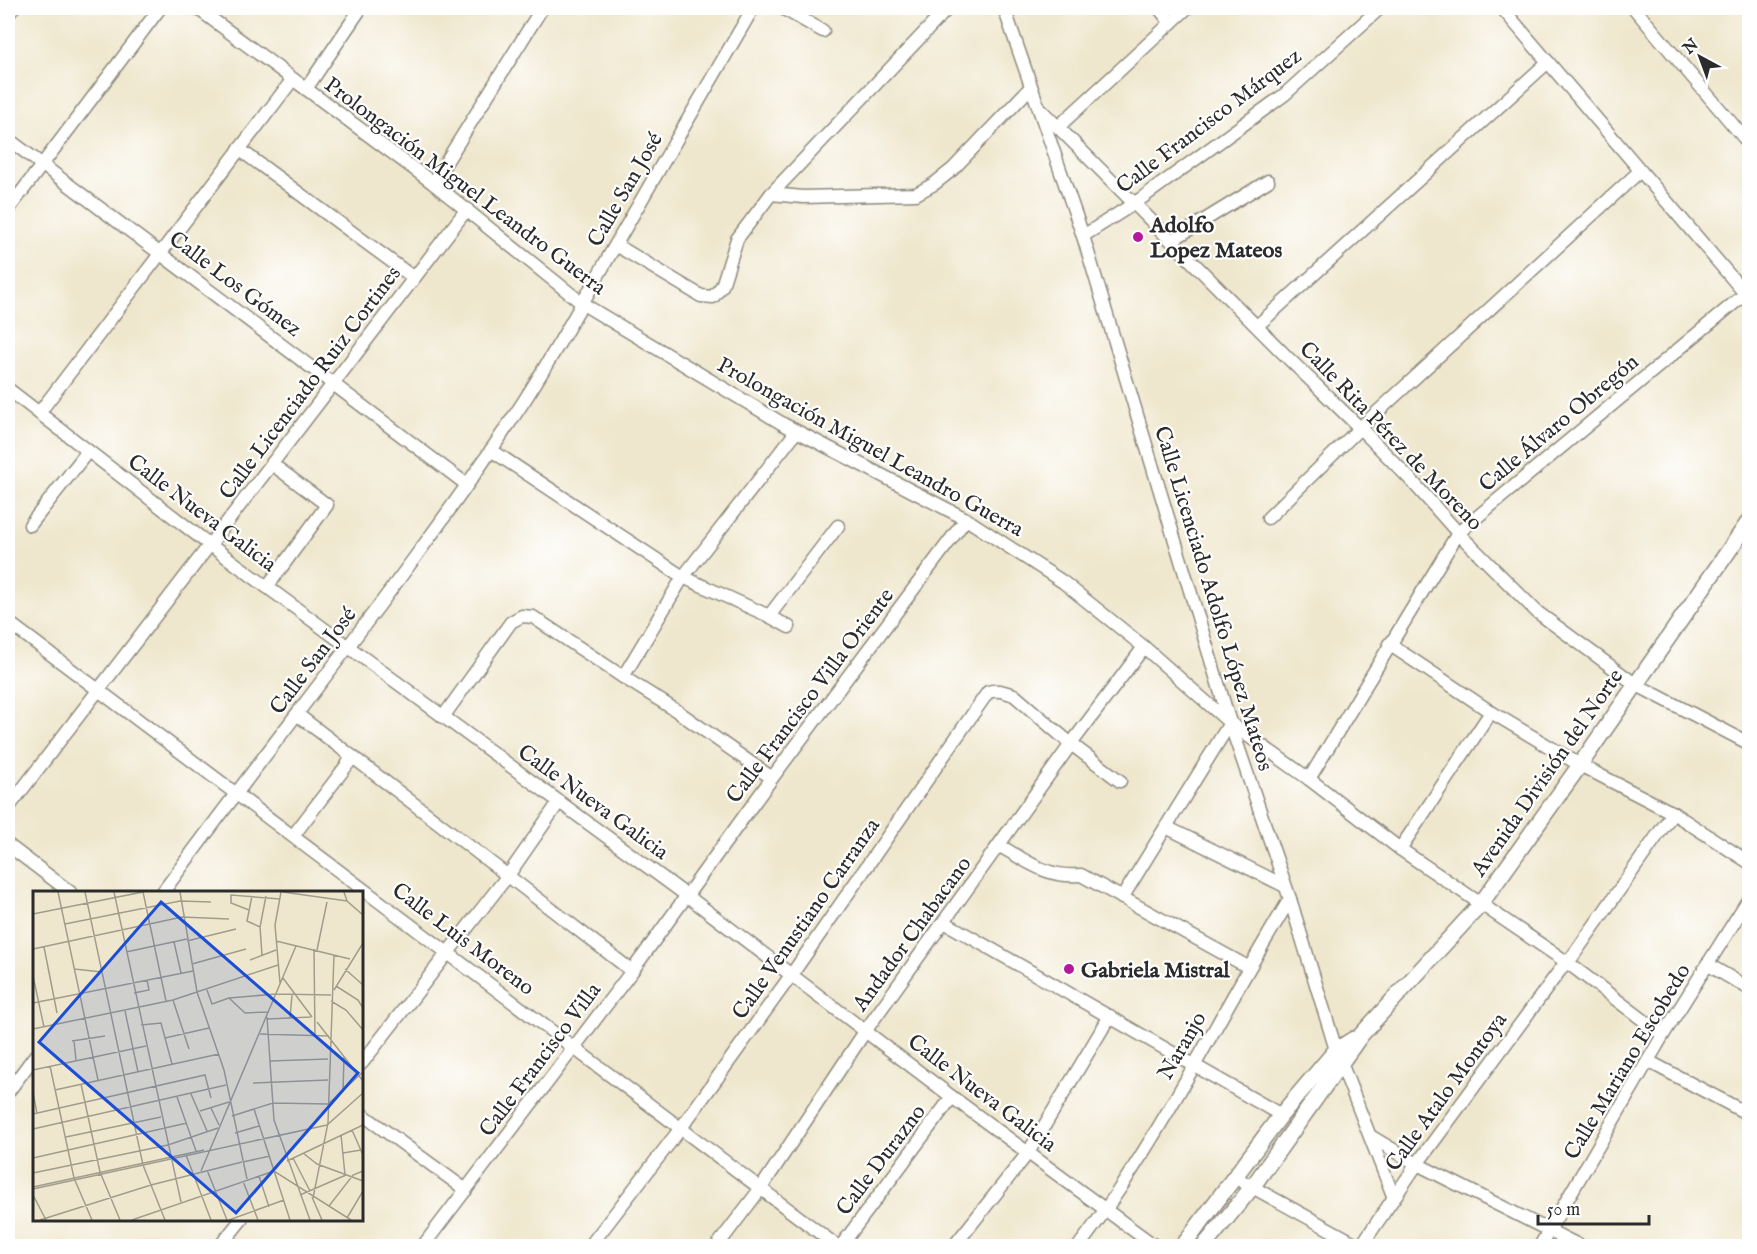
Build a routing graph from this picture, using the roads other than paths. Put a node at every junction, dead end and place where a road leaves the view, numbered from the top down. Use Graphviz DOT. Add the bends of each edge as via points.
graph roads {
  1 [pos="13,8"];
  2 [pos="160,8"];
  3 [pos="197,8"];
  4 [pos="361,8"];
  5 [pos="542,8"];
  6 [pos="753,8"];
  7 [pos="782,8"];
  8 [pos="948,8"];
  9 [pos="1004,8"];
  10 [pos="1159,8"];
  11 [pos="1187,8"];
  12 [pos="1380,8"];
  13 [pos="1502,8"];
  14 [pos="1634,8"];
  15 [pos="8,15"];
  16 [pos="1171,23"];
  17 [pos="823,31"];
  18 [pos="1548,62"];
  19 [pos="293,79"];
  20 [pos="1030,88"];
  21 [pos="306,89"];
  22 [pos="1040,109"];
  23 [pos="1058,127"];
  24 [pos="8,139"];
  25 [pos="1749,145"];
  26 [pos="239,149"];
  27 [pos="42,164"];
  28 [pos="1640,171"];
  29 [pos="1268,182"];
  30 [pos="434,183"];
  31 [pos="771,194"];
  32 [pos="1136,203"];
  33 [pos="467,209"];
  34 [pos="8,210"];
  35 [pos="1083,236"];
  36 [pos="1172,240"];
  37 [pos="616,245"];
  38 [pos="160,252"];
  39 [pos="1749,264"];
  40 [pos="414,278"];
  41 [pos="1747,297"];
  42 [pos="583,304"];
  43 [pos="1257,326"];
  44 [pos="334,384"];
  45 [pos="8,388"];
  46 [pos="39,413"];
  47 [pos="1360,428"];
  48 [pos="796,432"];
  49 [pos="491,450"];
  50 [pos="88,451"];
  51 [pos="272,464"];
  52 [pos="466,484"];
  53 [pos="1268,518"];
  54 [pos="966,519"];
  55 [pos="1749,520"];
  56 [pos="30,525"];
  57 [pos="838,526"];
  58 [pos="1458,533"];
  59 [pos="210,545"];
  60 [pos="683,577"];
  61 [pos="267,587"];
  62 [pos="769,616"];
  63 [pos="8,622"];
  64 [pos="789,627"];
  65 [pos="1389,644"];
  66 [pos="349,647"];
  67 [pos="1144,647"];
  68 [pos="623,677"];
  69 [pos="1635,684"];
  70 [pos="98,690"];
  71 [pos="1491,712"];
  72 [pos="298,715"];
  73 [pos="443,717"];
  74 [pos="1230,723"];
  75 [pos="1071,744"];
  76 [pos="1749,744"];
  77 [pos="353,757"];
  78 [pos="1580,765"];
  79 [pos="772,778"];
  80 [pos="1309,779"];
  81 [pos="1120,782"];
  82 [pos="234,794"];
  83 [pos="559,802"];
  84 [pos="8,808"];
  85 [pos="1673,813"];
  86 [pos="1166,827"];
  87 [pos="293,836"];
  88 [pos="8,845"];
  89 [pos="1000,846"];
  90 [pos="1400,849"];
  91 [pos="1749,862"];
  92 [pos="509,874"];
  93 [pos="1285,885"];
  94 [pos="69,891"];
  95 [pos="164,891"];
  96 [pos="686,895"];
  97 [pos="1749,897"];
  98 [pos="1122,898"];
  99 [pos="1290,899"];
  100 [pos="1480,904"];
  101 [pos="944,922"];
  102 [pos="447,952"];
  103 [pos="1567,962"];
  104 [pos="1707,964"];
  105 [pos="1248,967"];
  106 [pos="632,971"];
  107 [pos="792,974"];
  108 [pos="1749,989"];
  109 [pos="1110,1016"];
  110 [pos="866,1030"];
  111 [pos="1663,1035"];
  112 [pos="574,1047"];
  113 [pos="1338,1057"];
  114 [pos="33,1058"];
  115 [pos="1648,1061"];
  116 [pos="363,1062"];
  117 [pos="1195,1064"];
  118 [pos="8,1092"];
  119 [pos="952,1097"];
  120 [pos="363,1115"];
  121 [pos="1281,1115"];
  122 [pos="1749,1115"];
  123 [pos="681,1128"];
  124 [pos="1371,1136"];
  125 [pos="1028,1153"];
  126 [pos="1417,1164"];
  127 [pos="1236,1178"];
  128 [pos="1253,1186"];
  129 [pos="760,1188"];
  130 [pos="466,1190"];
  131 [pos="1394,1198"];
  132 [pos="1107,1210"];
  133 [pos="240,1221"];
  134 [pos="1550,1231"];
  135 [pos="220,1246"];
  136 [pos="423,1246"];
  137 [pos="590,1246"];
  138 [pos="717,1246"];
  139 [pos="839,1246"];
  140 [pos="954,1246"];
  141 [pos="1079,1246"];
  142 [pos="1155,1246"];
  143 [pos="1183,1246"];
  144 [pos="1204,1246"];
  145 [pos="1361,1246"];
  146 [pos="1540,1246"];
  147 [pos="1580,1246"];
  1 -- 15 [label="street"];
  2 -- 27 [label="street"];
  3 -- 19 [label="street, Prolongación Miguel Leandro Guerra"];
  4 -- 21 [label="street"];
  5 -- 30 [label="street"];
  6 -- 37 [label="street, Calle San José"];
  7 -- 17 [label="street"];
  8 -- 31 [label="street"];
  9 -- 20 [label="street, Calle Licenciado Adolfo López Mateos"];
  10 -- 16 [label="street"];
  11 -- 16 [label="street"];
  12 -- 32 [label="street, Calle Francisco Márquez" via="1284,95"];
  13 -- 18 [label="street"];
  14 -- 25 [label="street"];
  16 -- 23 [label="street"];
  18 -- 28 [label="street"];
  18 -- 43 [label="street"];
  19 -- 21 [label="street, Prolongación Miguel Leandro Guerra"];
  19 -- 26 [label="street"];
  20 -- 22 [label="street, Calle Licenciado Adolfo López Mateos"];
  20 -- 31 [label="street" via="953,169 916,194"];
  21 -- 30 [label="street, Prolongación Miguel Leandro Guerra"];
  22 -- 23 [label="street, Calle Rita Pérez de Moreno"];
  22 -- 35 [label="street, Calle Licenciado Adolfo López Mateos"];
  23 -- 32 [label="street, Calle Rita Pérez de Moreno"];
  24 -- 27 [label="street, Calle Los Gómez"];
  26 -- 38 [label="street"];
  26 -- 40 [label="street"];
  27 -- 34 [label="street"];
  27 -- 38 [label="street, Calle Los Gómez"];
  28 -- 41 [label="street"];
  28 -- 47 [label="street"];
  29 -- 36 [label="street"];
  30 -- 33 [label="street, Prolongación Miguel Leandro Guerra"];
  31 -- 37 [label="street" via="737,239 722,286 713,297 701,296"];
  32 -- 35 [label="street, Calle Francisco Márquez"];
  32 -- 36 [label="street, Calle Rita Pérez de Moreno"];
  33 -- 40 [label="street, Calle Licenciado Ruiz Cortines"];
  33 -- 42 [label="street, Prolongación Miguel Leandro Guerra"];
  35 -- 74 [label="street, Calle Licenciado Adolfo López Mateos"];
  36 -- 43 [label="street, Calle Rita Pérez de Moreno"];
  37 -- 42 [label="street, Calle San José"];
  38 -- 44 [label="street, Calle Los Gómez"];
  38 -- 46 [label="street"];
  39 -- 41 [label="street"];
  40 -- 44 [label="street, Calle Licenciado Ruiz Cortines"];
  41 -- 58 [label="street, Calle Álvaro Obregón"];
  42 -- 48 [label="street, Prolongación Miguel Leandro Guerra"];
  42 -- 49 [label="street, Calle San José"];
  43 -- 47 [label="street, Calle Rita Pérez de Moreno"];
  44 -- 51 [label="street, Calle Licenciado Ruiz Cortines"];
  44 -- 52 [label="street, Calle Los Gómez"];
  45 -- 46 [label="street, Calle Nueva Galicia"];
  46 -- 50 [label="street, Calle Nueva Galicia"];
  47 -- 53 [label="street"];
  47 -- 58 [label="street, Calle Rita Pérez de Moreno"];
  48 -- 54 [label="street, Prolongación Miguel Leandro Guerra"];
  48 -- 60 [label="street"];
  49 -- 52 [label="street, Calle San José"];
  49 -- 60 [label="street"];
  50 -- 56 [label="street"];
  50 -- 59 [label="street, Calle Nueva Galicia"];
  51 -- 59 [label="street, Calle Licenciado Ruiz Cortines"];
  51 -- 61 [label="street" via="327,505"];
  52 -- 66 [label="street, Calle San José"];
  54 -- 67 [label="street, Prolongación Miguel Leandro Guerra" via="1063,582"];
  54 -- 79 [label="street, Calle Francisco Villa Oriente"];
  55 -- 69 [label="street, Avenida División del Norte"];
  57 -- 62 [label="street"];
  58 -- 65 [label="street, Calle Álvaro Obregón"];
  58 -- 69 [label="street, Calle Rita Pérez de Moreno" via="1537,612"];
  59 -- 61 [label="street, Calle Nueva Galicia"];
  59 -- 70 [label="street, Calle Licenciado Ruiz Cortines"];
  60 -- 62 [label="street"];
  60 -- 68 [label="street"];
  61 -- 66 [label="street, Calle Nueva Galicia"];
  62 -- 64 [label="street"];
  63 -- 70 [label="street, Calle Luis Moreno"];
  65 -- 71 [label="street"];
  65 -- 80 [label="street, Calle Álvaro Obregón"];
  66 -- 72 [label="street, Calle San José"];
  66 -- 73 [label="street, Calle Nueva Galicia"];
  67 -- 74 [label="street, Prolongación Miguel Leandro Guerra"];
  67 -- 75 [label="street, Andador Chabacano"];
  68 -- 73 [label="street" via="533,617 522,616 511,622"];
  68 -- 79 [label="street"];
  69 -- 76 [label="street, Calle Rita Pérez de Moreno"];
  69 -- 78 [label="street, Avenida División del Norte"];
  70 -- 82 [label="street, Calle Luis Moreno"];
  70 -- 84 [label="street, Calle Licenciado Ruiz Cortines"];
  71 -- 78 [label="street"];
  71 -- 90 [label="street"];
  72 -- 77 [label="street"];
  72 -- 82 [label="street, Calle San José"];
  73 -- 83 [label="street, Calle Nueva Galicia"];
  74 -- 80 [label="street, Prolongación Miguel Leandro Guerra"];
  74 -- 86 [label="street"];
  74 -- 93 [label="street, Calle Licenciado Adolfo López Mateos"];
  75 -- 81 [label="street"];
  75 -- 89 [label="street, Andador Chabacano"];
  75 -- 107 [label="street, Calle Venustiano Carranza" via="1014,696 988,692"];
  77 -- 87 [label="street"];
  77 -- 92 [label="street"];
  78 -- 85 [label="street"];
  78 -- 100 [label="street, Avenida División del Norte"];
  79 -- 96 [label="street, Calle Francisco Villa Oriente"];
  80 -- 90 [label="street, Prolongación Miguel Leandro Guerra"];
  82 -- 87 [label="street, Calle Luis Moreno"];
  82 -- 95 [label="street, Calle San José"];
  83 -- 92 [label="street"];
  83 -- 96 [label="street, Calle Nueva Galicia"];
  85 -- 91 [label="street"];
  85 -- 103 [label="street, Calle Atalo Montoya"];
  86 -- 93 [label="street"];
  86 -- 98 [label="street"];
  87 -- 102 [label="street, Calle Luis Moreno"];
  88 -- 94 [label="street"];
  89 -- 98 [label="street" via="1046,872 1081,875"];
  89 -- 101 [label="street, Andador Chabacano"];
  90 -- 100 [label="street, Prolongación Miguel Leandro Guerra"];
  92 -- 102 [label="street"];
  92 -- 106 [label="street"];
  93 -- 99 [label="street, Calle Licenciado Adolfo López Mateos"];
  96 -- 106 [label="street, Calle Francisco Villa"];
  96 -- 107 [label="street, Calle Nueva Galicia"];
  97 -- 104 [label="street, Calle Mariano Escobedo"];
  98 -- 105 [label="street"];
  99 -- 105 [label="street, Naranjo"];
  99 -- 113 [label="street, Calle Licenciado Adolfo López Mateos"];
  100 -- 103 [label="street, Prolongación Miguel Leandro Guerra"];
  100 -- 113 [label="street, Avenida División del Norte"];
  101 -- 109 [label="street"];
  101 -- 110 [label="street, Andador Chabacano"];
  102 -- 112 [label="street, Calle Luis Moreno"];
  102 -- 116 [label="street"];
  103 -- 111 [label="street, Prolongación Miguel Leandro Guerra"];
  103 -- 126 [label="street, Calle Atalo Montoya"];
  104 -- 108 [label="street"];
  104 -- 111 [label="street, Calle Mariano Escobedo"];
  105 -- 117 [label="street, Naranjo"];
  106 -- 112 [label="street, Calle Francisco Villa"];
  107 -- 110 [label="street, Calle Nueva Galicia"];
  107 -- 123 [label="street, Calle Venustiano Carranza"];
  109 -- 117 [label="street"];
  109 -- 125 [label="street"];
  110 -- 119 [label="street, Calle Nueva Galicia"];
  110 -- 129 [label="street, Andador Chabacano"];
  111 -- 115 [label="street, Calle Mariano Escobedo"];
  112 -- 123 [label="street, Calle Luis Moreno"];
  112 -- 130 [label="street, Calle Francisco Villa"];
  113 -- 121 [label="street, Avenida División del Norte"];
  113 -- 124 [label="street, Calle Licenciado Adolfo López Mateos"];
  113 -- 128 [label="street, Avenida División del Norte"];
  114 -- 118 [label="street"];
  115 -- 122 [label="street"];
  115 -- 134 [label="street, Calle Mariano Escobedo"];
  117 -- 121 [label="street"];
  117 -- 132 [label="street, Naranjo"];
  119 -- 125 [label="street, Calle Nueva Galicia"];
  119 -- 139 [label="street, Calle Durazno"];
  120 -- 130 [label="street"];
  121 -- 127 [label="street, Avenida División del Norte"];
  123 -- 129 [label="street, Calle Luis Moreno"];
  123 -- 137 [label="street, Calle Venustiano Carranza"];
  124 -- 126 [label="street"];
  124 -- 131 [label="street, Calle Licenciado Adolfo López Mateos"];
  125 -- 132 [label="street, Calle Nueva Galicia"];
  125 -- 140 [label="street"];
  126 -- 131 [label="street, Calle Atalo Montoya"];
  126 -- 134 [label="street"];
  127 -- 128 [label="street"];
  127 -- 143 [label="street, Avenida División del Norte"];
  128 -- 144 [label="street, Avenida División del Norte"];
  128 -- 145 [label="street"];
  129 -- 138 [label="street, Andador Chabacano"];
  129 -- 139 [label="street, Calle Luis Moreno"];
  130 -- 136 [label="street, Calle Francisco Villa"];
  131 -- 145 [label="street, Calle Atalo Montoya"];
  132 -- 141 [label="street, Naranjo"];
  132 -- 142 [label="street, Calle Nueva Galicia"];
  133 -- 135 [label="street"];
  134 -- 146 [label="street, Calle Mariano Escobedo"];
  134 -- 147 [label="street"];
}
